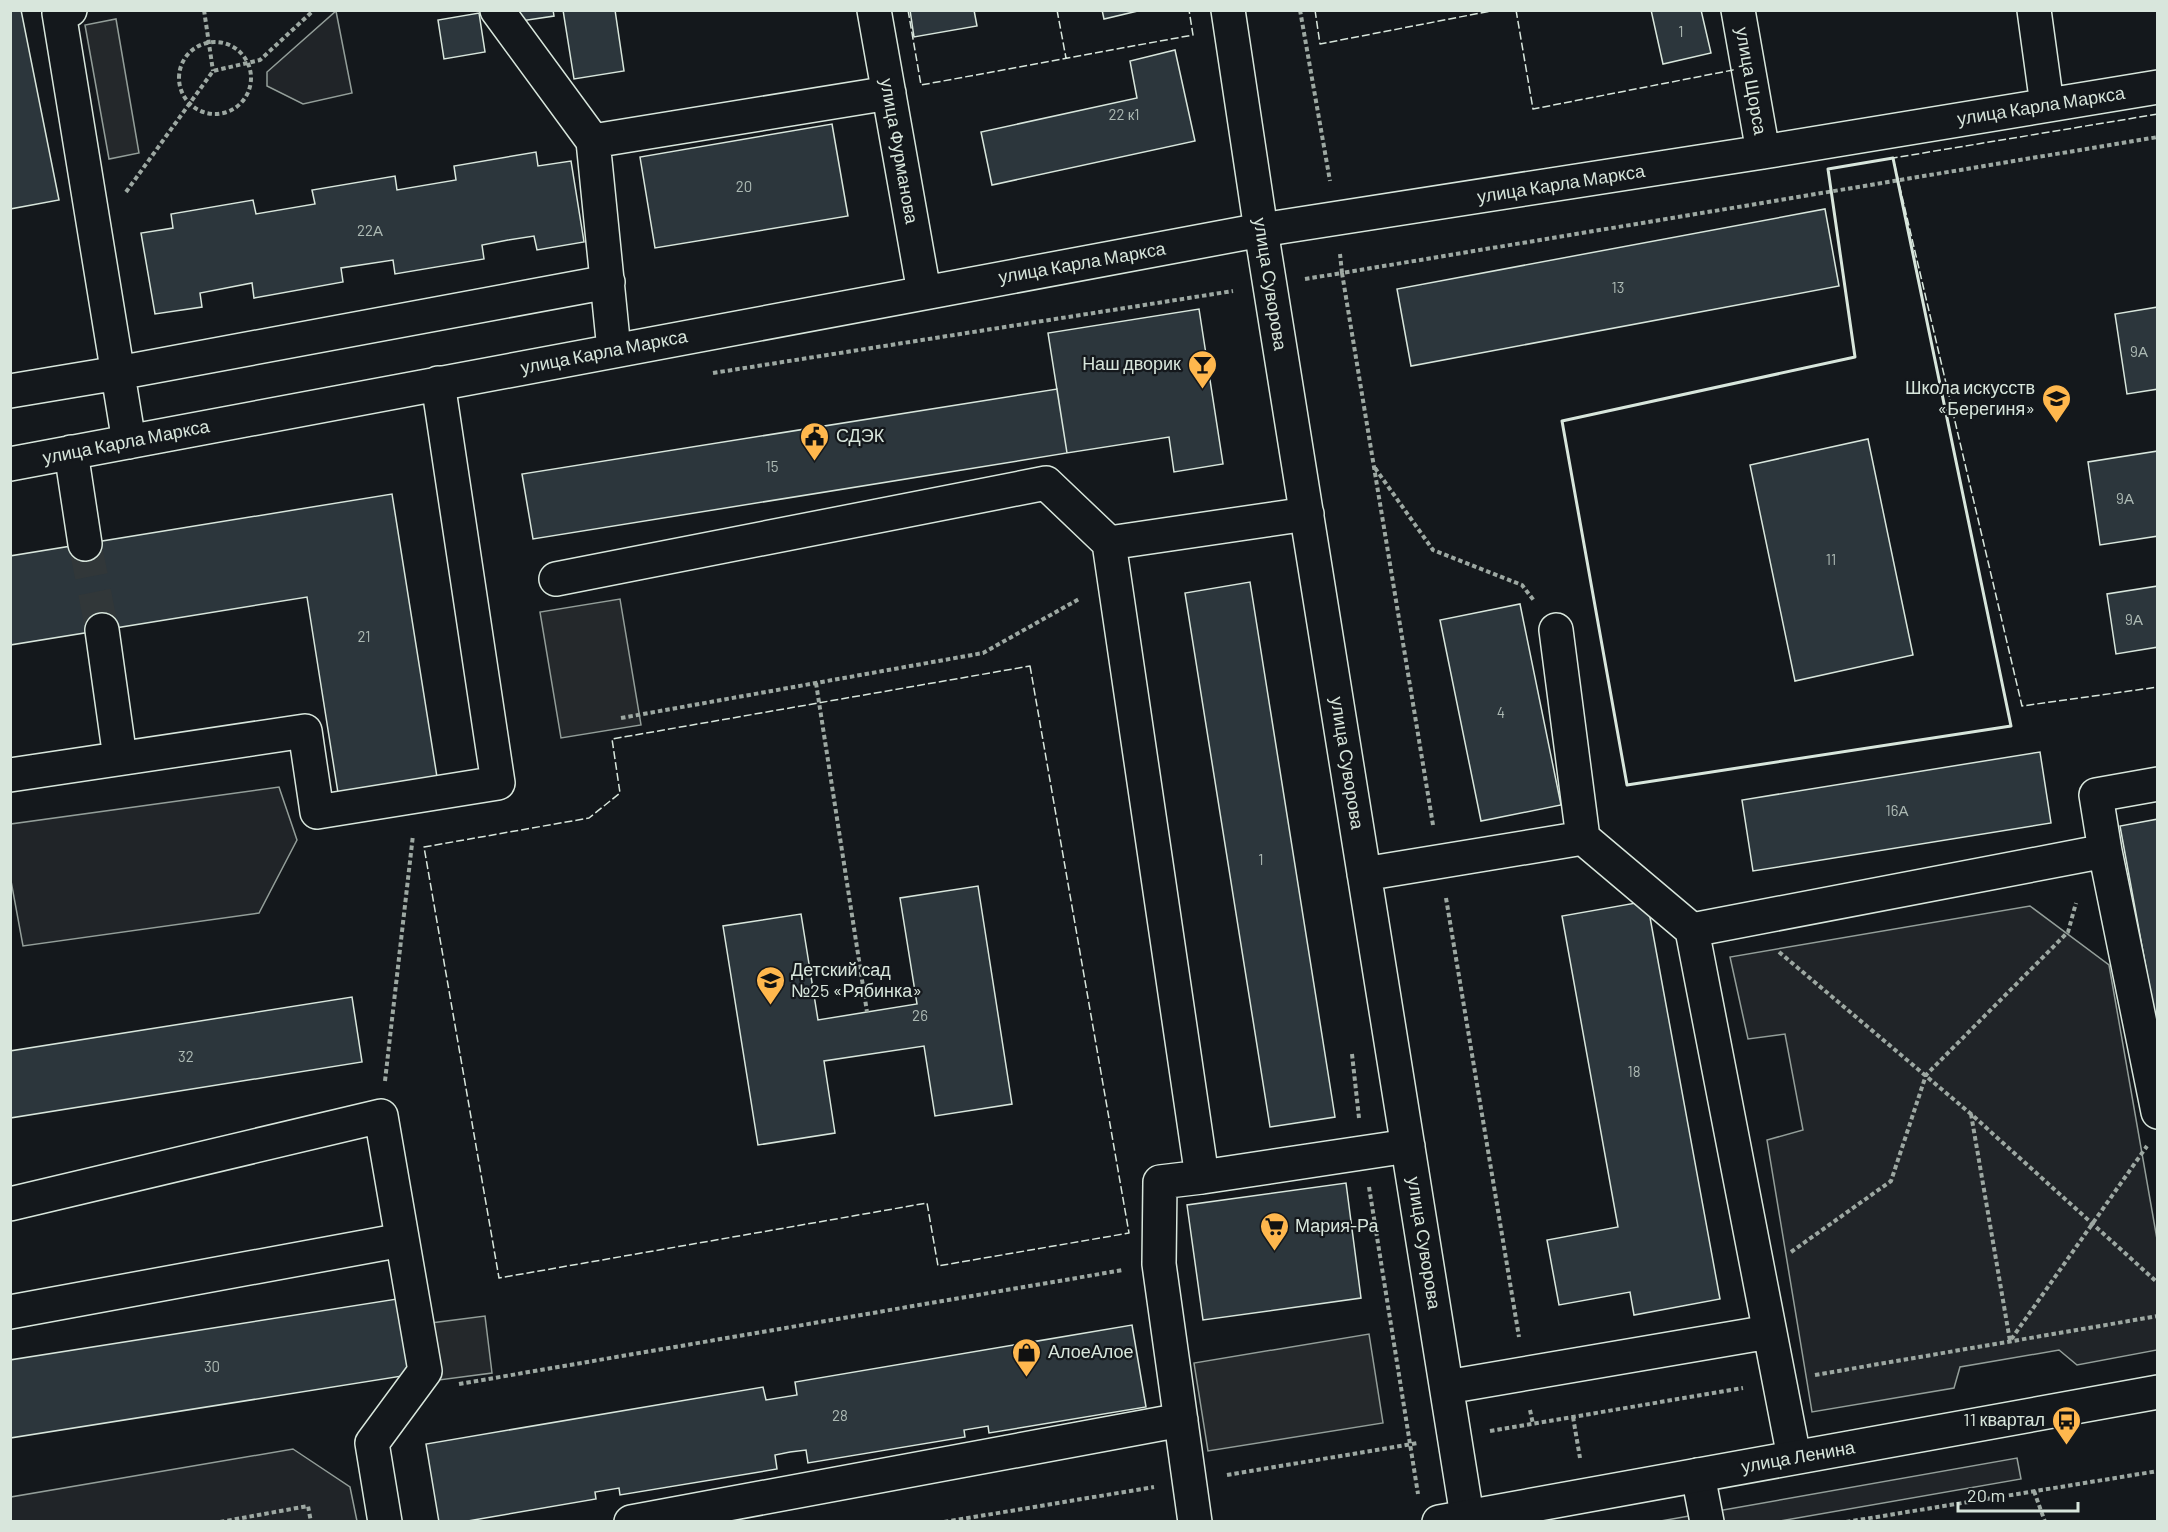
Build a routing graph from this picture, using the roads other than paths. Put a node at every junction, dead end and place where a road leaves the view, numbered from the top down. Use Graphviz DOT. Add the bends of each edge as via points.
graph roads {
  1 [pos="69,10"];
  2 [pos="497,10"];
  3 [pos="874,10"];
  4 [pos="1228,10"];
  5 [pos="1738,10"];
  6 [pos="2034,10"];
  7 [pos="2157,87"];
  8 [pos="889,93"];
  9 [pos="2048,105"];
  10 [pos="593,141"];
  11 [pos="1763,152"];
  12 [pos="1261,230"];
  13 [pos="608,282"];
  14 [pos="924,292"];
  15 [pos="614,350"];
  16 [pos="118,373"];
  17 [pos="438,383"];
  18 [pos="10,391"];
  19 [pos="129,441"];
  20 [pos="71,452"];
  21 [pos="10,464"];
  22 [pos="1307,514"];
  23 [pos="1109,543"];
  24 [pos="85,544"];
  25 [pos="556,579"];
  26 [pos="102,630"];
  27 [pos="1556,630"];
  28 [pos="120,758"];
  29 [pos="10,775"];
  30 [pos="2157,784"];
  31 [pos="1583,838"];
  32 [pos="2105,851"];
  33 [pos="1364,874"];
  34 [pos="1692,930"];
  35 [pos="2154,1126"];
  36 [pos="1408,1146"];
  37 [pos="1202,1177"];
  38 [pos="10,1204"];
  39 [pos="402,1240"];
  40 [pos="10,1312"];
  41 [pos="1769,1332"];
  42 [pos="1446,1387"];
  43 [pos="2157,1392"];
  44 [pos="1181,1420"];
  45 [pos="1794,1457"];
  46 [pos="1698,1475"];
  47 [pos="1453,1519"];
  48 [pos="385,1521"];
  49 [pos="631,1521"];
  50 [pos="1196,1521"];
  51 [pos="1707,1521"];
  1 -- 16 [label="street" via="59,13"];
  2 -- 10 [label="street"];
  3 -- 8 [label="street, улица Фурманова"];
  4 -- 12 [label="street, улица Суворова"];
  5 -- 11 [label="street, улица Щорса"];
  6 -- 9 [label="street"];
  7 -- 9 [label="street, улица Карла Маркса"];
  8 -- 10 [label="street"];
  8 -- 14 [label="street, улица Фурманова"];
  9 -- 11 [label="street, улица Карла Маркса"];
  10 -- 13 [label="street"];
  11 -- 12 [label="street, улица Карла Маркса"];
  12 -- 14 [label="street, улица Карла Маркса"];
  12 -- 22 [label="street, улица Суворова"];
  13 -- 15 [label="street"];
  13 -- 16 [label="street"];
  14 -- 15 [label="street, улица Карла Маркса"];
  15 -- 17 [label="street, улица Карла Маркса"];
  16 -- 18 [label="street"];
  16 -- 19 [label="street"];
  17 -- 19 [label="street, улица Карла Маркса"];
  17 -- 28 [label="street" via="498,783 317,812 305,731"];
  19 -- 20 [label="street, улица Карла Маркса"];
  20 -- 21 [label="street, улица Карла Маркса"];
  20 -- 24 [label="street"];
  22 -- 23 [label="street"];
  22 -- 33 [label="street, улица Суворова"];
  23 -- 25 [label="street" via="1046,483"];
  23 -- 37 [label="street"];
  26 -- 28 [label="street"];
  27 -- 31 [label="street"];
  28 -- 29 [label="street"];
  30 -- 32 [label="street" via="2096,795"];
  31 -- 33 [label="street"];
  31 -- 34 [label="street"];
  32 -- 34 [label="street"];
  32 -- 35 [label="street"];
  33 -- 36 [label="street, улица Суворова"];
  34 -- 41 [label="street"];
  36 -- 37 [label="street"];
  36 -- 42 [label="street, улица Суворова"];
  37 -- 44 [label="street" via="1160,1182 1159,1264"];
  38 -- 39 [label="street" via="381,1116"];
  39 -- 40 [label="street"];
  39 -- 48 [label="street" via="424,1371 372,1443"];
  41 -- 42 [label="street"];
  41 -- 45 [label="street"];
  42 -- 47 [label="street, улица Суворова"];
  43 -- 45 [label="street, улица Ленина"];
  44 -- 49 [label="street"];
  44 -- 50 [label="street"];
  45 -- 46 [label="street, улица Ленина"];
  46 -- 47 [label="street, улица Ленина"];
  46 -- 51 [label="street"];
}
